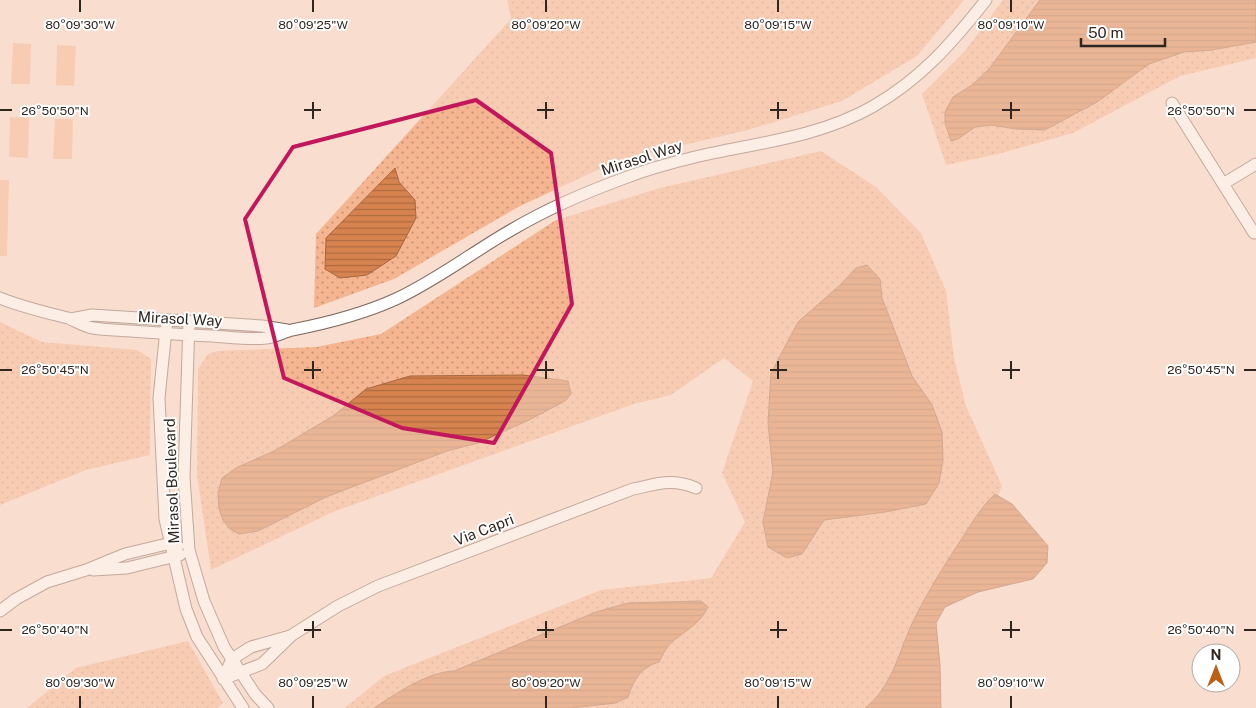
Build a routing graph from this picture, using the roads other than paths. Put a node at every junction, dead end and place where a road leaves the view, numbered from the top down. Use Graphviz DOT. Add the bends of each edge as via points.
graph roads {
  1 [pos="986,0"];
  2 [pos="1172,103"];
  3 [pos="1256,164"];
  4 [pos="1223,184"];
  5 [pos="1254,233"];
  6 [pos="0,298"];
  7 [pos="71,319"];
  8 [pos="167,320"];
  9 [pos="189,322"];
  10 [pos="289,330"];
  11 [pos="165,334"];
  12 [pos="188,335"];
  13 [pos="696,488"];
  14 [pos="171,543"];
  15 [pos="189,550"];
  16 [pos="175,557"];
  17 [pos="86,570"];
  18 [pos="0,611"];
  19 [pos="292,635"];
  20 [pos="232,659"];
  21 [pos="241,673"];
  22 [pos="224,679"];
  23 [pos="243,708"];
  24 [pos="268,708"];
  1 -- 10 [label="street, Mirasol Way" via="957,38 918,75 848,119 815,131 694,158 625,178 514,228 397,298 331,322"];
  2 -- 4 [label="street"];
  3 -- 4 [label="street"];
  4 -- 5 [label="street"];
  6 -- 7 [label="street, Mirasol Way"];
  7 -- 8 [label="street, Mirasol Way" via="92,315"];
  7 -- 11 [label="street, Mirasol Way" via="90,328"];
  8 -- 9 [label="street, Mirasol Way"];
  8 -- 11 [label="street, Mirasol Boulevard"];
  9 -- 10 [label="street, Mirasol Way"];
  9 -- 12 [label="street, Mirasol Boulevard"];
  10 -- 12 [label="street, Mirasol Way" via="267,338"];
  11 -- 12 [label="street, Mirasol Way"];
  11 -- 14 [label="street, Mirasol Boulevard" via="159,398 165,519"];
  12 -- 15 [label="street, Mirasol Boulevard" via="184,477"];
  13 -- 19 [label="street, Via Capri" via="682,482 668,482 633,489 378,586"];
  14 -- 15 [label="street"];
  14 -- 16 [label="street, Mirasol Boulevard"];
  14 -- 17 [label="street" via="124,554"];
  15 -- 16 [label="street"];
  15 -- 20 [label="street, Mirasol Boulevard" via="207,610"];
  16 -- 17 [label="street" via="126,568"];
  16 -- 22 [label="street, Mirasol Boulevard" via="186,610 197,638"];
  17 -- 18 [label="street" via="47,582"];
  19 -- 20 [label="street, Via Capri" via="251,647"];
  19 -- 21 [label="street, Via Capri" via="262,664"];
  20 -- 21 [label="street, Mirasol Boulevard"];
  20 -- 22 [label="street"];
  21 -- 22 [label="street, Via Capri"];
  21 -- 24 [label="street, Mirasol Boulevard"];
  22 -- 23 [label="street, Mirasol Boulevard"];
}
